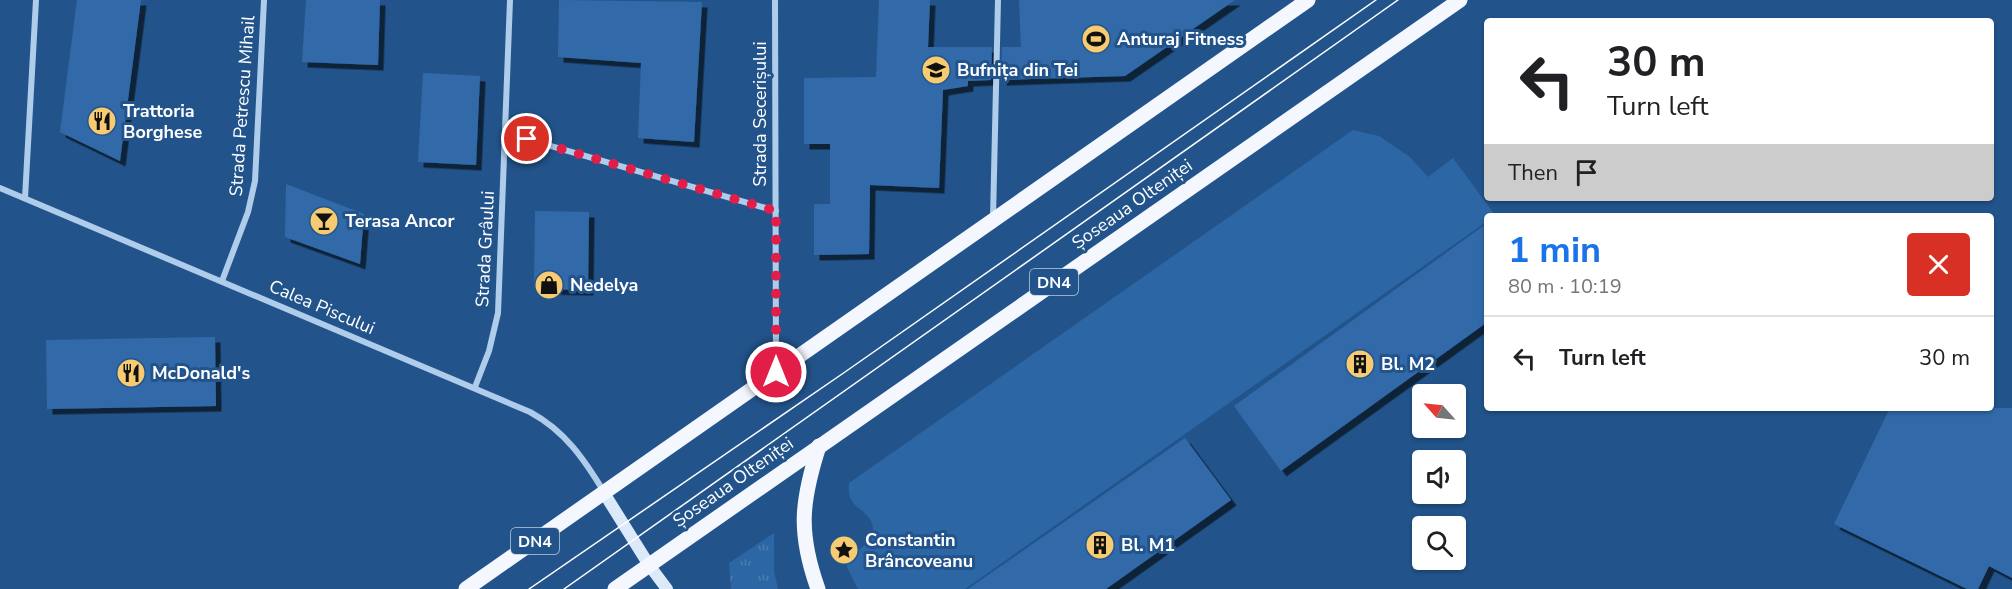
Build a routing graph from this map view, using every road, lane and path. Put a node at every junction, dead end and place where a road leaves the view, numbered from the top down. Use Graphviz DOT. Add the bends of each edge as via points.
graph roads {
  1 [pos="36,0"];
  2 [pos="264,0"];
  3 [pos="510,0"];
  4 [pos="775,0"];
  5 [pos="998,0"];
  6 [pos="1308,0"];
  7 [pos="1460,0"];
  8 [pos="506,133"];
  9 [pos="0,188"];
  10 [pos="25,198"];
  11 [pos="776,211"];
  12 [pos="993,220"];
  13 [pos="222,281"];
  14 [pos="776,372"];
  15 [pos="475,387"];
  16 [pos="819,446"];
  17 [pos="604,493"];
  18 [pos="649,565"];
  19 [pos="466,589"];
  20 [pos="615,589"];
  21 [pos="667,589"];
  22 [pos="818,589"];
  1 -- 10 [label="street"];
  2 -- 13 [label="street, Strada Petrescu Mihail" via="254,189"];
  3 -- 8 [label="street, Strada Grâului"];
  4 -- 11 [label="street, Strada Secerișului"];
  5 -- 12 [label="street"];
  6 -- 12 [label="main road, DN4"];
  7 -- 16 [label="main road, Șoseaua Olteniței / DN4"];
  8 -- 11 [label="street"];
  8 -- 15 [label="street, Strada Grâului" via="498,313"];
  9 -- 10 [label="street, Calea Piscului"];
  10 -- 13 [label="street, Calea Piscului"];
  11 -- 14 [label="street, Strada Secerișului"];
  12 -- 14 [label="main road, DN4"];
  13 -- 15 [label="street, Calea Piscului"];
  14 -- 17 [label="main road, DN4"];
  15 -- 17 [label="street, Calea Piscului" via="547,421 576,449"];
  16 -- 18 [label="main road, Șoseaua Olteniței / DN4"];
  16 -- 22 [label="main road" via="803,504 810,568"];
  17 -- 18 [label="main road"];
  17 -- 19 [label="main road, DN4"];
  18 -- 20 [label="main road, Șoseaua Olteniței / DN4"];
  18 -- 21 [label="main road"];
}
